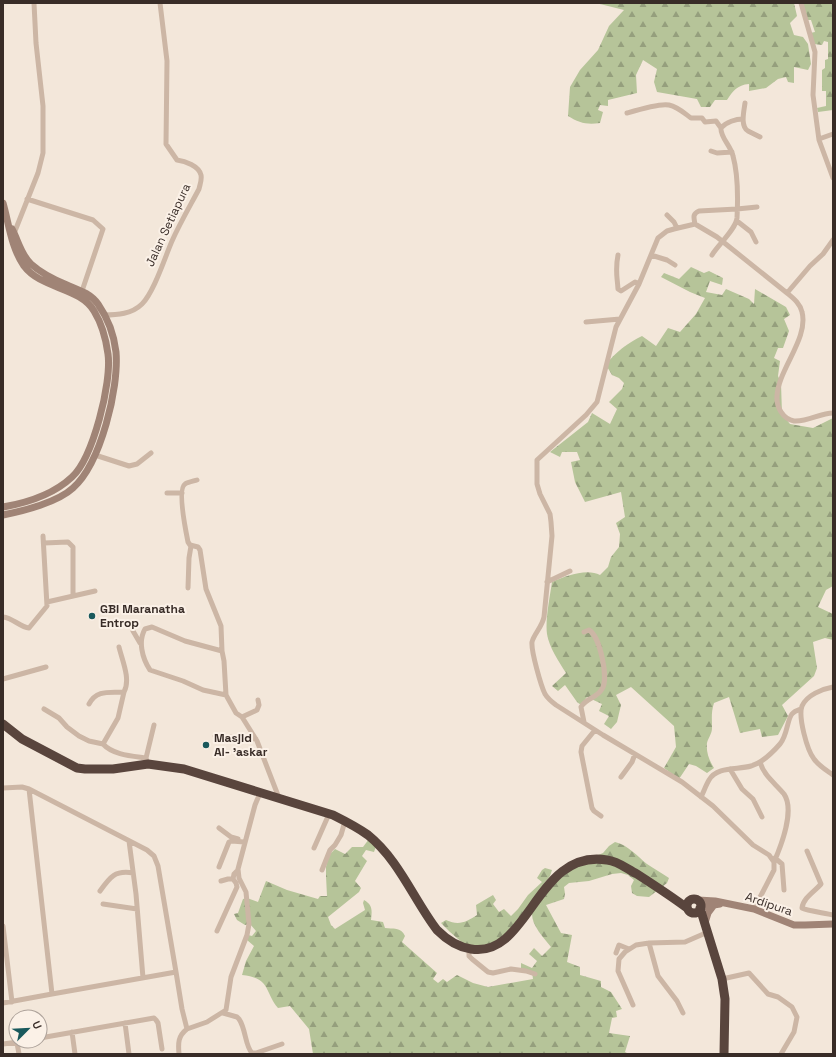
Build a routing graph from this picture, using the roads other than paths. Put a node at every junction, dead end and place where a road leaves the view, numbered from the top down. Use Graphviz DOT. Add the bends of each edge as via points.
graph roads {
  1 [pos="34,3"];
  2 [pos="160,3"];
  3 [pos="801,3"];
  4 [pos="745,103"];
  5 [pos="627,112"];
  6 [pos="743,119"];
  7 [pos="721,128"];
  8 [pos="833,134"];
  9 [pos="760,136"];
  10 [pos="819,139"];
  11 [pos="711,151"];
  12 [pos="732,152"];
  13 [pos="833,178"];
  14 [pos="27,198"];
  15 [pos="3,203"];
  16 [pos="756,207"];
  17 [pos="737,209"];
  18 [pos="667,215"];
  19 [pos="737,221"];
  20 [pos="695,224"];
  21 [pos="677,228"];
  22 [pos="13,236"];
  23 [pos="833,240"];
  24 [pos="722,242"];
  25 [pos="756,242"];
  26 [pos="618,255"];
  27 [pos="651,255"];
  28 [pos="712,255"];
  29 [pos="675,265"];
  30 [pos="639,284"];
  31 [pos="82,291"];
  32 [pos="787,293"];
  33 [pos="101,315"];
  34 [pos="620,319"];
  35 [pos="586,322"];
  36 [pos="833,413"];
  37 [pos="151,453"];
  38 [pos="95,455"];
  39 [pos="197,480"];
  40 [pos="167,493"];
  41 [pos="182,493"];
  42 [pos="3,507"];
  43 [pos="3,514"];
  44 [pos="43,536"];
  45 [pos="44,544"];
  46 [pos="191,546"];
  47 [pos="570,571"];
  48 [pos="547,582"];
  49 [pos="188,588"];
  50 [pos="95,591"];
  51 [pos="73,596"];
  52 [pos="47,602"];
  53 [pos="3,617"];
  54 [pos="133,631"];
  55 [pos="584,632"];
  56 [pos="141,644"];
  57 [pos="119,647"];
  58 [pos="222,652"];
  59 [pos="46,667"];
  60 [pos="3,679"];
  61 [pos="833,688"];
  62 [pos="124,692"];
  63 [pos="226,695"];
  64 [pos="258,700"];
  65 [pos="89,704"];
  66 [pos="44,709"];
  67 [pos="801,709"];
  68 [pos="242,717"];
  69 [pos="584,722"];
  70 [pos="3,724"];
  71 [pos="154,725"];
  72 [pos="595,730"];
  73 [pos="215,736"];
  74 [pos="256,739"];
  75 [pos="103,744"];
  76 [pos="635,754"];
  77 [pos="148,761"];
  78 [pos="760,762"];
  79 [pos="730,769"];
  80 [pos="833,775"];
  81 [pos="621,777"];
  82 [pos="3,788"];
  83 [pos="29,789"];
  84 [pos="260,793"];
  85 [pos="701,797"];
  86 [pos="279,798"];
  87 [pos="329,814"];
  88 [pos="601,816"];
  89 [pos="762,817"];
  90 [pos="345,821"];
  91 [pos="219,828"];
  92 [pos="129,841"];
  93 [pos="245,841"];
  94 [pos="314,848"];
  95 [pos="807,851"];
  96 [pos="774,860"];
  97 [pos="219,867"];
  98 [pos="322,870"];
  99 [pos="237,871"];
  100 [pos="133,873"];
  101 [pos="233,879"];
  102 [pos="221,882"];
  103 [pos="784,890"];
  104 [pos="100,891"];
  105 [pos="722,903"];
  106 [pos="103,904"];
  107 [pos="714,905"];
  108 [pos="695,906"];
  109 [pos="137,909"];
  110 [pos="754,909"];
  111 [pos="833,915"];
  112 [pos="832,925"];
  113 [pos="3,926"];
  114 [pos="217,931"];
  115 [pos="707,932"];
  116 [pos="649,943"];
  117 [pos="469,949"];
  118 [pos="629,949"];
  119 [pos="616,953"];
  120 [pos="176,972"];
  121 [pos="534,974"];
  122 [pos="143,978"];
  123 [pos="722,979"];
  124 [pos="52,994"];
  125 [pos="12,1002"];
  126 [pos="3,1003"];
  127 [pos="632,1005"];
  128 [pos="223,1013"];
  129 [pos="683,1013"];
  130 [pos="125,1022"];
  131 [pos="187,1029"];
  132 [pos="72,1032"];
  133 [pos="48,1036"];
  134 [pos="282,1044"];
  135 [pos="162,1049"];
  136 [pos="75,1054"];
  137 [pos="129,1054"];
  138 [pos="179,1054"];
  139 [pos="724,1054"];
  140 [pos="781,1054"];
  1 -- 14 [label="street" via="44,144 40,167"];
  2 -- 33 [label="street, Jalan Setiapura" via="167,61 166,144 177,160 185,161 197,168 201,180 149,295 133,310 123,314"];
  3 -- 10 [label="street" via="815,52 813,95"];
  4 -- 6 [label="street"];
  5 -- 7 [label="street" via="670,105 691,118 702,118 705,122 716,121"];
  6 -- 7 [label="street" via="735,120"];
  6 -- 9 [label="street" via="745,128"];
  7 -- 12 [label="street" via="721,133"];
  8 -- 10 [label="street"];
  10 -- 13 [label="street"];
  11 -- 12 [label="street"];
  12 -- 17 [label="street" via="736,171"];
  14 -- 22 [label="street"];
  14 -- 31 [label="street" via="93,220 103,229"];
  15 -- 22 [label="street"];
  16 -- 17 [label="street"];
  17 -- 19 [label="street"];
  17 -- 20 [label="street" via="699,211 693,216"];
  18 -- 21 [label="street"];
  19 -- 24 [label="street"];
  19 -- 25 [label="street" via="751,232"];
  20 -- 21 [label="street"];
  20 -- 24 [label="street"];
  21 -- 27 [label="street" via="667,231 658,238"];
  22 -- 31 [label="street" via="30,263 41,272"];
  22 -- 33 [label="street" via="18,255 34,275 77,295"];
  23 -- 32 [label="street"];
  24 -- 28 [label="street"];
  24 -- 32 [label="street"];
  26 -- 30 [label="street" via="618,289 621,291 635,282"];
  27 -- 29 [label="street"];
  27 -- 30 [label="street"];
  30 -- 34 [label="street"];
  31 -- 33 [label="street" via="92,297"];
  32 -- 36 [label="street" via="800,306 803,317 800,334 778,390 777,401 781,412 789,419 801,421"];
  33 -- 38 [label="street" via="115,343 116,366 107,419"];
  33 -- 42 [label="street" via="108,354 107,386 96,430 80,468 51,491 16,505"];
  34 -- 35 [label="street"];
  34 -- 48 [label="street" via="597,402 537,460 537,484 551,522"];
  37 -- 38 [label="street" via="137,464 129,466"];
  38 -- 43 [label="street" via="89,468 73,488 42,504"];
  39 -- 41 [label="street" via="185,484"];
  40 -- 41 [label="street"];
  41 -- 46 [label="street" via="188,542"];
  44 -- 45 [label="street"];
  45 -- 51 [label="street" via="68,542 73,547"];
  45 -- 52 [label="street"];
  46 -- 49 [label="street"];
  46 -- 58 [label="street" via="200,550 206,589 221,626"];
  47 -- 48 [label="street"];
  48 -- 69 [label="street" via="542,624 532,643 533,658 546,696"];
  50 -- 51 [label="street"];
  51 -- 52 [label="street"];
  52 -- 53 [label="street" via="47,606 29,628"];
  54 -- 56 [label="street"];
  55 -- 69 [label="street" via="589,630 595,636 605,682 598,694 588,699 581,707"];
  56 -- 58 [label="street" via="140,638 145,629 152,627 185,641"];
  56 -- 63 [label="street" via="150,670 183,680 203,690"];
  57 -- 62 [label="street" via="126,675"];
  58 -- 63 [label="street"];
  59 -- 60 [label="street"];
  61 -- 67 [label="street" via="824,689 813,695 806,700"];
  62 -- 65 [label="street" via="105,692 92,698"];
  62 -- 75 [label="street" via="118,718"];
  63 -- 68 [label="street" via="236,713"];
  64 -- 68 [label="street" via="260,705 257,710"];
  66 -- 75 [label="street" via="59,718 79,736"];
  67 -- 78 [label="street" via="791,715 782,742"];
  67 -- 80 [label="street" via="809,752 821,767"];
  68 -- 74 [label="street"];
  69 -- 72 [label="street"];
  70 -- 77 [label="highway" via="22,739 77,768 113,769"];
  71 -- 77 [label="street"];
  72 -- 76 [label="street"];
  72 -- 88 [label="street" via="582,746 581,752 593,809"];
  73 -- 74 [label="street"];
  74 -- 86 [label="street"];
  75 -- 77 [label="street" via="112,751"];
  76 -- 81 [label="street"];
  76 -- 85 [label="street" via="682,782"];
  77 -- 84 [label="highway" via="184,769"];
  78 -- 79 [label="street" via="752,766"];
  78 -- 96 [label="street" via="768,778 784,795 788,806 784,832"];
  79 -- 85 [label="street" via="712,776"];
  79 -- 89 [label="street" via="742,789 753,799"];
  82 -- 83 [label="street"];
  83 -- 92 [label="street"];
  83 -- 124 [label="street"];
  84 -- 86 [label="highway"];
  84 -- 93 [label="street"];
  85 -- 96 [label="street" via="753,845"];
  86 -- 87 [label="highway"];
  87 -- 90 [label="highway"];
  87 -- 94 [label="street"];
  90 -- 98 [label="street"];
  90 -- 117 [label="highway" via="369,836 393,863 437,930 455,944"];
  91 -- 93 [label="street" via="231,837"];
  92 -- 100 [label="street"];
  92 -- 120 [label="street" via="154,856 158,866"];
  93 -- 97 [label="street" via="229,842"];
  93 -- 99 [label="street"];
  95 -- 111 [label="street" via="821,884 806,898 802,908"];
  96 -- 103 [label="street" via="782,864"];
  96 -- 110 [label="street" via="772,876"];
  99 -- 101 [label="street"];
  99 -- 128 [label="street" via="246,892 249,924 230,977 227,1006"];
  100 -- 104 [label="street" via="121,871"];
  100 -- 109 [label="street"];
  101 -- 102 [label="street"];
  101 -- 114 [label="street" via="237,887"];
  105 -- 107 [label="street, Ardipura"];
  105 -- 108 [label="street, Ardipura" via="715,901"];
  105 -- 110 [label="street, Ardipura"];
  106 -- 109 [label="street"];
  107 -- 108 [label="street, Ardipura"];
  107 -- 115 [label="street" via="708,913"];
  108 -- 115 [label="highway"];
  108 -- 117 [label="highway" via="665,892 624,866 608,860 590,860 560,873 547,885 513,932 501,943 485,950"];
  109 -- 122 [label="street"];
  110 -- 112 [label="street, Ardipura" via="794,924"];
  113 -- 125 [label="street"];
  115 -- 116 [label="street" via="686,942"];
  115 -- 123 [label="highway"];
  116 -- 118 [label="street"];
  116 -- 129 [label="street" via="658,976"];
  117 -- 121 [label="street" via="469,956 488,972 511,969"];
  118 -- 119 [label="street" via="619,945"];
  118 -- 127 [label="street" via="619,959 618,972"];
  120 -- 122 [label="street"];
  120 -- 131 [label="street"];
  122 -- 124 [label="street"];
  123 -- 139 [label="highway" via="725,999"];
  123 -- 140 [label="street" via="749,973 768,994 778,997 792,1007 797,1017 794,1032"];
  124 -- 125 [label="street"];
  125 -- 126 [label="street"];
  128 -- 131 [label="street"];
  128 -- 134 [label="street" via="239,1018 252,1053"];
  130 -- 132 [label="street"];
  130 -- 135 [label="street" via="150,1018 156,1020"];
  130 -- 137 [label="street"];
  131 -- 138 [label="street" via="179,1038"];
  132 -- 133 [label="street"];
  132 -- 136 [label="street"];
}
